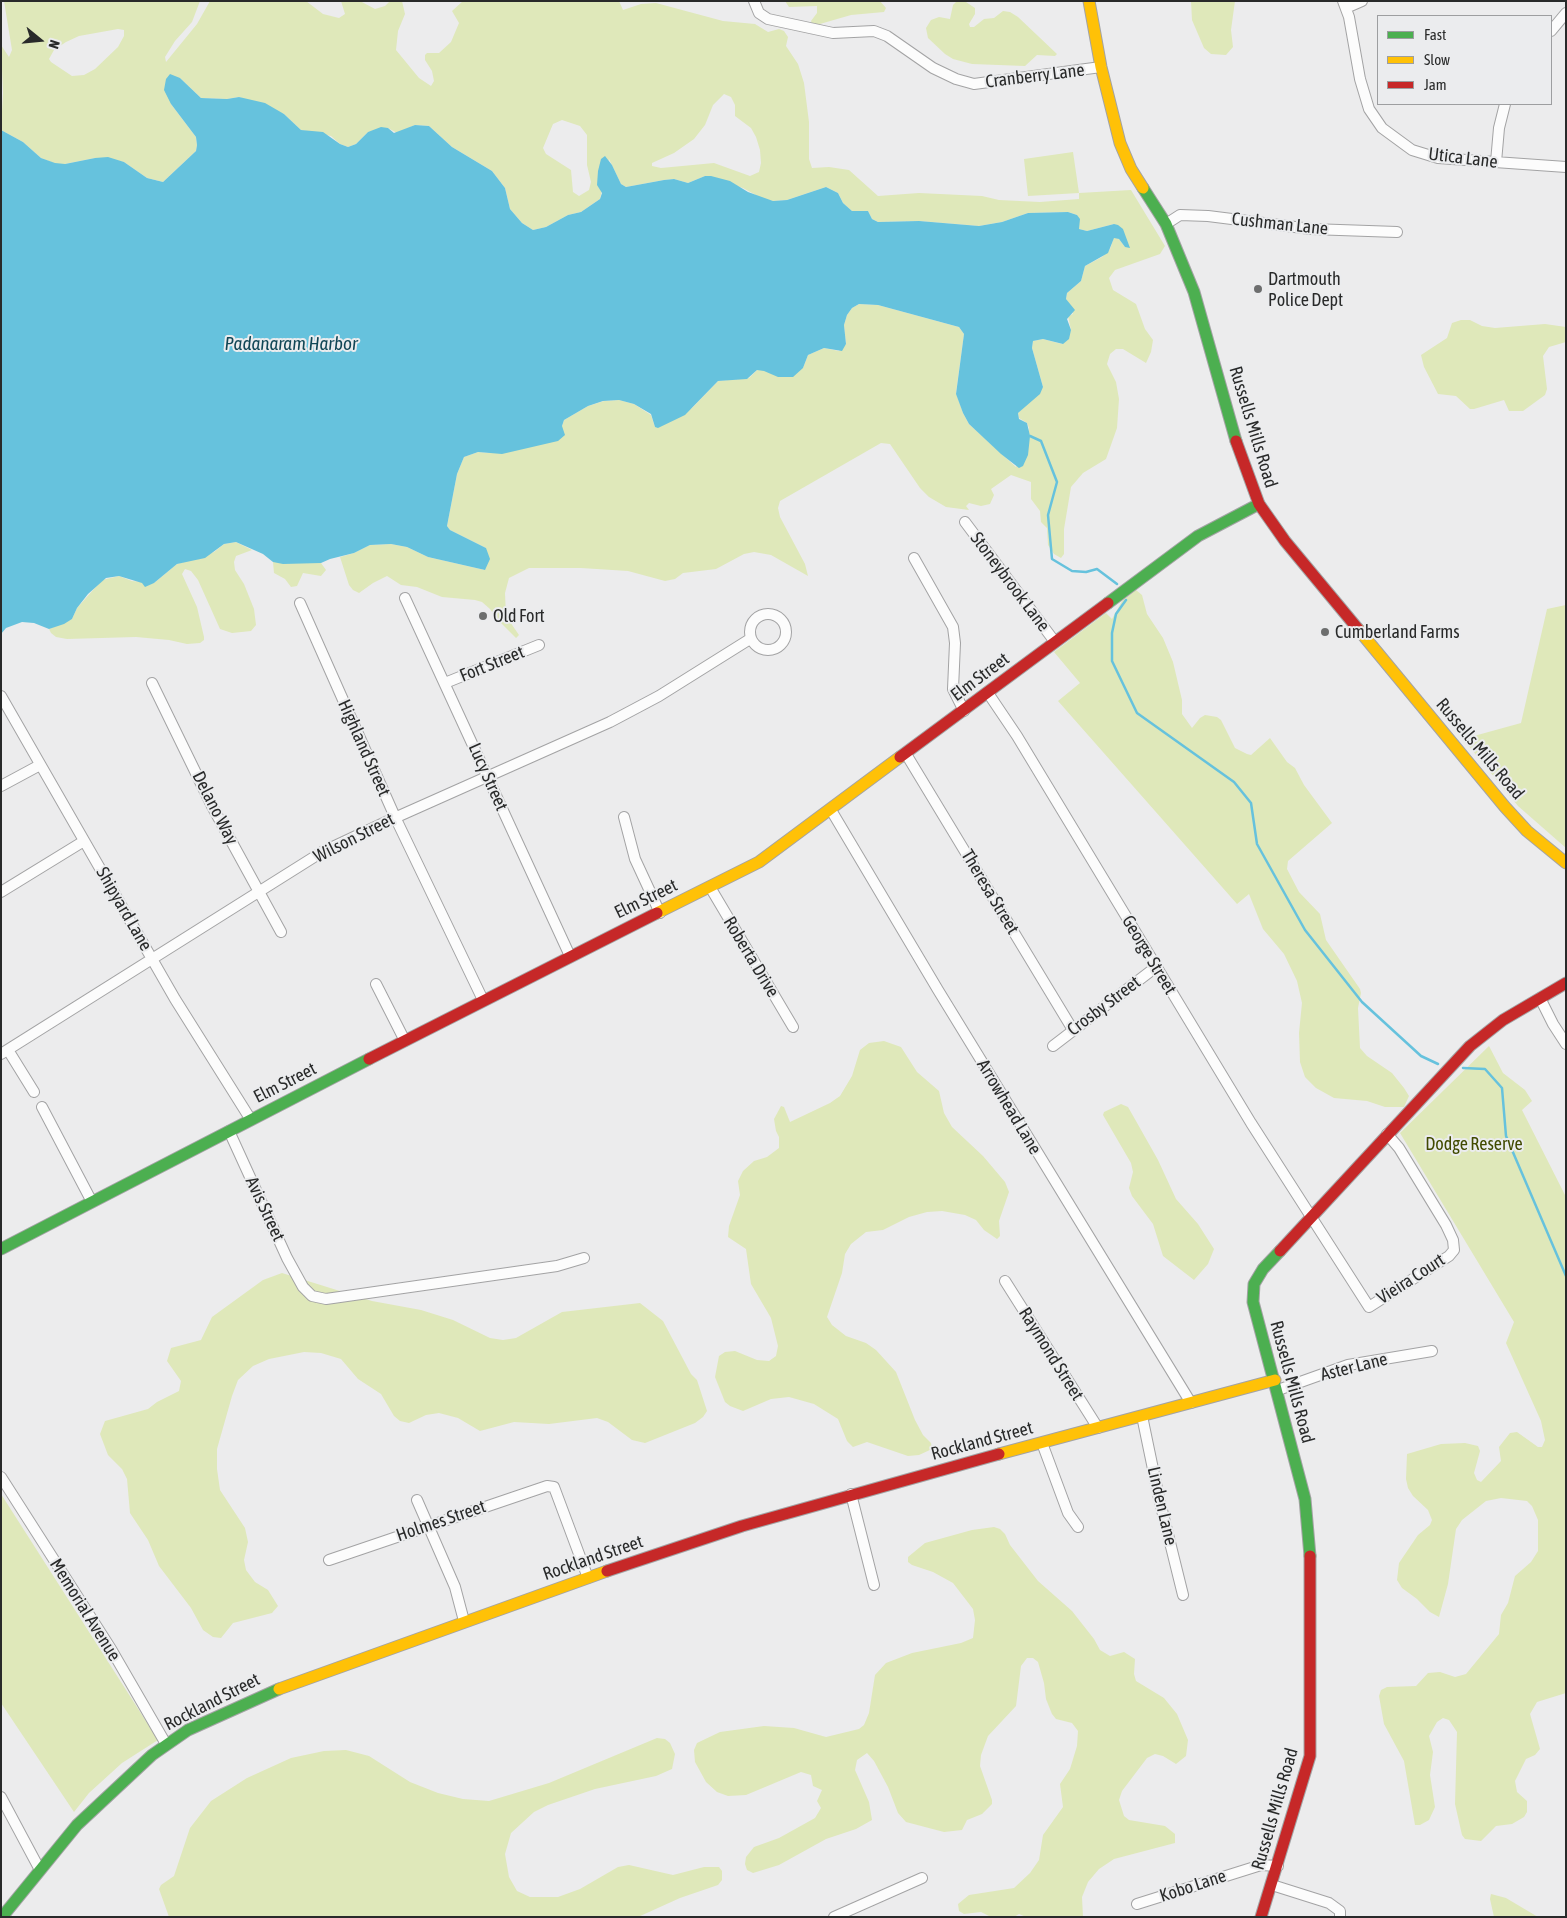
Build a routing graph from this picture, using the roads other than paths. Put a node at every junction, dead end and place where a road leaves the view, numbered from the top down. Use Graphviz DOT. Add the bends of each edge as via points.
graph roads {
  1 [pos="754,1"];
  2 [pos="1088,1"];
  3 [pos="1362,1"];
  4 [pos="1344,5"];
  5 [pos="1566,13"];
  6 [pos="1552,30"];
  7 [pos="1101,67"];
  8 [pos="1506,105"];
  9 [pos="1496,162"];
  10 [pos="1566,167"];
  11 [pos="1166,224"];
  12 [pos="1397,232"];
  13 [pos="1259,504"];
  14 [pos="965,522"];
  15 [pos="914,558"];
  16 [pos="405,598"];
  17 [pos="300,603"];
  18 [pos="750,639"];
  19 [pos="1055,642"];
  20 [pos="539,645"];
  21 [pos="152,683"];
  22 [pos="445,683"];
  23 [pos="988,693"];
  24 [pos="1,696"];
  25 [pos="964,711"];
  26 [pos="906,754"];
  27 [pos="40,765"];
  28 [pos="488,776"];
  29 [pos="1,786"];
  30 [pos="831,810"];
  31 [pos="395,817"];
  32 [pos="624,817"];
  33 [pos="84,841"];
  34 [pos="1566,863"];
  35 [pos="710,887"];
  36 [pos="1,892"];
  37 [pos="258,892"];
  38 [pos="660,913"];
  39 [pos="281,932"];
  40 [pos="570,956"];
  41 [pos="153,958"];
  42 [pos="1156,967"];
  43 [pos="1566,983"];
  44 [pos="376,984"];
  45 [pos="1540,998"];
  46 [pos="483,1000"];
  47 [pos="793,1027"];
  48 [pos="1072,1030"];
  49 [pos="405,1041"];
  50 [pos="1566,1044"];
  51 [pos="1052,1046"];
  52 [pos="4,1052"];
  53 [pos="34,1092"];
  54 [pos="42,1107"];
  55 [pos="251,1120"];
  56 [pos="229,1131"];
  57 [pos="1387,1134"];
  58 [pos="92,1202"];
  59 [pos="1311,1217"];
  60 [pos="1,1249"];
  61 [pos="584,1258"];
  62 [pos="1005,1281"];
  63 [pos="1432,1351"];
  64 [pos="1277,1385"];
  65 [pos="1191,1403"];
  66 [pos="1142,1416"];
  67 [pos="1098,1428"];
  68 [pos="1042,1443"];
  69 [pos="1,1477"];
  70 [pos="851,1494"];
  71 [pos="416,1500"];
  72 [pos="426,1526"];
  73 [pos="1078,1527"];
  74 [pos="329,1560"];
  75 [pos="588,1578"];
  76 [pos="874,1585"];
  77 [pos="1183,1595"];
  78 [pos="464,1621"];
  79 [pos="166,1744"];
  80 [pos="1,1797"];
  81 [pos="1278,1866"];
  82 [pos="40,1870"];
  83 [pos="922,1878"];
  84 [pos="1272,1885"];
  85 [pos="1137,1904"];
  86 [pos="7,1914"];
  87 [pos="834,1917"];
  88 [pos="1261,1917"];
  89 [pos="1340,1917"];
  1 -- 7 [label="street, Cranberry Lane" via="759,13 768,20 833,33 874,31 887,36 933,68 974,84"];
  2 -- 7 [label="street, Russells Mills Road"];
  3 -- 4 [label="street"];
  4 -- 9 [label="street, Utica Lane" via="1369,110 1382,128 1412,150 1423,154"];
  5 -- 6 [label="street"];
  7 -- 11 [label="street, Russells Mills Road" via="1120,143 1131,169"];
  8 -- 9 [label="street" via="1499,128"];
  9 -- 10 [label="street, Utica Lane"];
  11 -- 12 [label="street, Cushman Lane" via="1180,215 1310,229"];
  11 -- 13 [label="street, Russells Mills Road" via="1194,292 1242,462"];
  13 -- 19 [label="street, Elm Street" via="1198,536"];
  13 -- 34 [label="street, Russells Mills Road" via="1285,541 1505,807 1527,831"];
  14 -- 19 [label="street, Stoneybrook Lane"];
  15 -- 25 [label="street" via="953,627 953,689"];
  16 -- 22 [label="street, Lucy Street"];
  17 -- 31 [label="street, Highland Street"];
  18 -- 28 [label="street, Wilson Street" via="659,696 610,722"];
  19 -- 23 [label="street, Elm Street"];
  20 -- 22 [label="street, Fort Street"];
  21 -- 37 [label="street, Delano Way"];
  22 -- 28 [label="street, Lucy Street"];
  23 -- 25 [label="street, Elm Street"];
  23 -- 42 [label="street, George Street"];
  24 -- 27 [label="street, Shipyard Lane"];
  25 -- 26 [label="street, Elm Street"];
  26 -- 30 [label="street, Elm Street"];
  26 -- 48 [label="street, Theresa Street"];
  27 -- 29 [label="street"];
  27 -- 33 [label="street, Shipyard Lane"];
  28 -- 31 [label="street, Wilson Street"];
  28 -- 40 [label="street, Lucy Street"];
  30 -- 35 [label="street, Elm Street" via="759,862"];
  30 -- 65 [label="street, Arrowhead Lane"];
  31 -- 37 [label="street, Wilson Street" via="322,852"];
  31 -- 46 [label="street, Highland Street"];
  32 -- 38 [label="street" via="636,859"];
  33 -- 36 [label="street"];
  33 -- 41 [label="street, Shipyard Lane"];
  35 -- 38 [label="street, Elm Street"];
  35 -- 47 [label="street, Roberta Drive"];
  37 -- 39 [label="street, Delano Way"];
  37 -- 41 [label="street, Wilson Street"];
  38 -- 40 [label="street, Elm Street"];
  40 -- 46 [label="street, Elm Street"];
  41 -- 52 [label="street, Wilson Street"];
  41 -- 55 [label="street, Shipyard Lane"];
  42 -- 48 [label="street, Crosby Street"];
  42 -- 59 [label="street, George Street"];
  43 -- 45 [label="street, Russells Mills Road"];
  44 -- 49 [label="street"];
  45 -- 50 [label="street"];
  45 -- 57 [label="street, Russells Mills Road" via="1477,1039"];
  46 -- 49 [label="street, Elm Street"];
  48 -- 51 [label="street, Crosby Street"];
  49 -- 55 [label="street, Elm Street"];
  52 -- 53 [label="street"];
  54 -- 58 [label="street"];
  55 -- 56 [label="street, Elm Street"];
  56 -- 58 [label="street, Elm Street"];
  56 -- 61 [label="street, Avis Street" via="287,1258 303,1287 312,1296 326,1299 558,1266"];
  57 -- 59 [label="street, Russells Mills Road"];
  57 -- 59 [label="street, Vieira Court" via="1446,1225 1454,1250 1449,1256 1369,1307"];
  58 -- 60 [label="street, Elm Street"];
  59 -- 64 [label="street, Russells Mills Road" via="1263,1269 1252,1289"];
  62 -- 67 [label="street, Raymond Street"];
  63 -- 64 [label="street, Aster Lane" via="1348,1365"];
  64 -- 65 [label="street, Rockland Street"];
  64 -- 81 [label="street, Russells Mills Road" via="1307,1520 1312,1716 1306,1775"];
  65 -- 66 [label="street, Rockland Street"];
  66 -- 67 [label="street, Rockland Street"];
  66 -- 77 [label="street, Linden Lane" via="1158,1498"];
  67 -- 68 [label="street, Rockland Street"];
  68 -- 70 [label="street, Rockland Street"];
  68 -- 73 [label="street" via="1068,1512"];
  69 -- 79 [label="street, Memorial Avenue" via="111,1649"];
  70 -- 75 [label="street, Rockland Street" via="742,1526"];
  70 -- 76 [label="street"];
  71 -- 72 [label="street"];
  72 -- 74 [label="street, Holmes Street"];
  72 -- 75 [label="street, Holmes Street" via="547,1486 554,1487"];
  72 -- 78 [label="street" via="455,1587"];
  75 -- 78 [label="street, Rockland Street"];
  78 -- 79 [label="street, Rockland Street" via="263,1695 204,1722"];
  79 -- 82 [label="street, Rockland Street" via="93,1808"];
  80 -- 82 [label="street"];
  81 -- 84 [label="street, Russells Mills Road"];
  81 -- 85 [label="street, Kobo Lane" via="1261,1864"];
  82 -- 86 [label="street, Rockland Street"];
  83 -- 87 [label="street"];
  84 -- 88 [label="street, Russells Mills Road"];
  84 -- 89 [label="street" via="1336,1906"];
}
